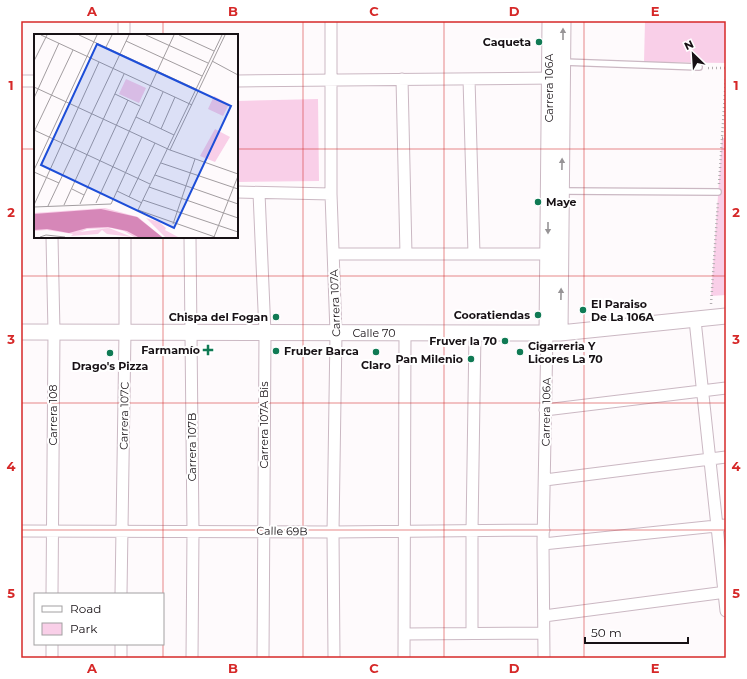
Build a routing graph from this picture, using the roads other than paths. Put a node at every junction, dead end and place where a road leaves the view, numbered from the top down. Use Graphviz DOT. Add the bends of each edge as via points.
graph roads {
  1 [pos="124,21"];
  2 [pos="331,21"];
  3 [pos="550,21"];
  4 [pos="563,21"];
  5 [pos="124,34"];
  6 [pos="563,62"];
  7 [pos="699,67"];
  8 [pos="556,78"];
  9 [pos="402,79"];
  10 [pos="469,79"];
  11 [pos="331,80"];
  12 [pos="21,81"];
  13 [pos="34,81"];
  14 [pos="238,81"];
  15 [pos="562,191"];
  16 [pos="238,192"];
  17 [pos="718,192"];
  18 [pos="259,193"];
  19 [pos="331,194"];
  20 [pos="52,238"];
  21 [pos="125,238"];
  22 [pos="190,238"];
  23 [pos="334,254"];
  24 [pos="406,254"];
  25 [pos="474,254"];
  26 [pos="548,254"];
  27 [pos="726,316"];
  28 [pos="695,320"];
  29 [pos="21,332"];
  30 [pos="54,332"];
  31 [pos="126,332"];
  32 [pos="192,332"];
  33 [pos="265,333"];
  34 [pos="336,333"];
  35 [pos="405,333"];
  36 [pos="475,333"];
  37 [pos="554,333"];
  38 [pos="726,388"];
  39 [pos="702,390"];
  40 [pos="545,410"];
  41 [pos="726,457"];
  42 [pos="710,458"];
  43 [pos="545,480"];
  44 [pos="721,525"];
  45 [pos="405,530"];
  46 [pos="544,530"];
  47 [pos="21,531"];
  48 [pos="53,531"];
  49 [pos="193,531"];
  50 [pos="263,531"];
  51 [pos="472,531"];
  52 [pos="122,532"];
  53 [pos="333,532"];
  54 [pos="544,544"];
  55 [pos="725,592"];
  56 [pos="52,593"];
  57 [pos="121,593"];
  58 [pos="726,612"];
  59 [pos="544,616"];
  60 [pos="472,633"];
  61 [pos="543,633"];
  62 [pos="404,634"];
  63 [pos="52,645"];
  64 [pos="121,645"];
  65 [pos="52,658"];
  66 [pos="121,658"];
  67 [pos="192,658"];
  68 [pos="263,658"];
  69 [pos="334,658"];
  70 [pos="404,658"];
  71 [pos="544,658"];
  1 -- 5 [label="street"];
  2 -- 11 [label="street, Carrera 107A"];
  3 -- 8 [label="street, Carrera 106A"];
  6 -- 4 [label="street, Carrera 106A, one-way"];
  6 -- 7 [label="lane"];
  6 -- 8 [label="street, Carrera 106A"];
  8 -- 10 [label="street"];
  15 -- 8 [label="street, Carrera 106A, one-way"];
  8 -- 26 [label="street, Carrera 106A, one-way"];
  9 -- 10 [label="street"];
  9 -- 11 [label="street"];
  9 -- 24 [label="street"];
  10 -- 25 [label="street"];
  11 -- 14 [label="street"];
  11 -- 19 [label="street, Carrera 107A"];
  12 -- 13 [label="street"];
  15 -- 17 [label="lane"];
  37 -- 15 [label="street, Carrera 106A, one-way"];
  16 -- 18 [label="street"];
  18 -- 19 [label="street"];
  18 -- 33 [label="street, Carrera 107A Bis"];
  19 -- 23 [label="street, Carrera 107A"];
  20 -- 30 [label="street, Carrera 108"];
  21 -- 31 [label="street, Carrera 107C"];
  22 -- 32 [label="street, Carrera 107B"];
  23 -- 24 [label="street"];
  23 -- 34 [label="street, Carrera 107A"];
  24 -- 25 [label="street"];
  25 -- 26 [label="street"];
  26 -- 37 [label="street, Carrera 106A"];
  27 -- 28 [label="street, Calle 70"];
  28 -- 37 [label="street, Calle 70"];
  28 -- 39 [label="street"];
  29 -- 30 [label="street, Calle 70"];
  30 -- 31 [label="street, Calle 70"];
  30 -- 48 [label="street, Carrera 108"];
  31 -- 32 [label="street, Calle 70"];
  31 -- 52 [label="street, Carrera 107C"];
  32 -- 33 [label="street, Calle 70"];
  32 -- 49 [label="street, Carrera 107B"];
  33 -- 34 [label="street, Calle 70"];
  33 -- 50 [label="street, Carrera 107A Bis"];
  34 -- 35 [label="street, Calle 70"];
  34 -- 53 [label="street, Carrera 107A"];
  35 -- 36 [label="street, Calle 70"];
  35 -- 45 [label="street"];
  36 -- 37 [label="street, Calle 70"];
  36 -- 51 [label="street"];
  37 -- 40 [label="street, Carrera 106A"];
  38 -- 39 [label="street"];
  39 -- 40 [label="street"];
  39 -- 42 [label="street"];
  40 -- 43 [label="street, Carrera 106A"];
  41 -- 42 [label="street"];
  42 -- 43 [label="street"];
  42 -- 44 [label="street"];
  43 -- 46 [label="street, Carrera 106A"];
  44 -- 54 [label="street"];
  44 -- 55 [label="street"];
  45 -- 51 [label="street, Calle 69B"];
  45 -- 53 [label="street, Calle 69B"];
  45 -- 62 [label="street"];
  46 -- 51 [label="street, Calle 69B"];
  46 -- 54 [label="street, Carrera 106A"];
  47 -- 48 [label="street, Calle 69B"];
  48 -- 52 [label="street, Calle 69B"];
  48 -- 56 [label="street, Carrera 108"];
  49 -- 50 [label="street, Calle 69B"];
  49 -- 52 [label="street, Calle 69B"];
  49 -- 67 [label="street, Carrera 107B"];
  50 -- 53 [label="street, Calle 69B"];
  50 -- 68 [label="street, Carrera 107A Bis"];
  51 -- 60 [label="street"];
  52 -- 57 [label="street, Carrera 107C"];
  53 -- 69 [label="street, Carrera 107A"];
  54 -- 59 [label="street, Carrera 106A"];
  55 -- 58 [label="street"];
  55 -- 59 [label="street"];
  59 -- 61 [label="street, Carrera 106A"];
  60 -- 61 [label="street"];
  60 -- 62 [label="street"];
  61 -- 71 [label="street, Carrera 106A"];
  62 -- 70 [label="street"];
  63 -- 65 [label="street"];
  64 -- 66 [label="street"];
}
